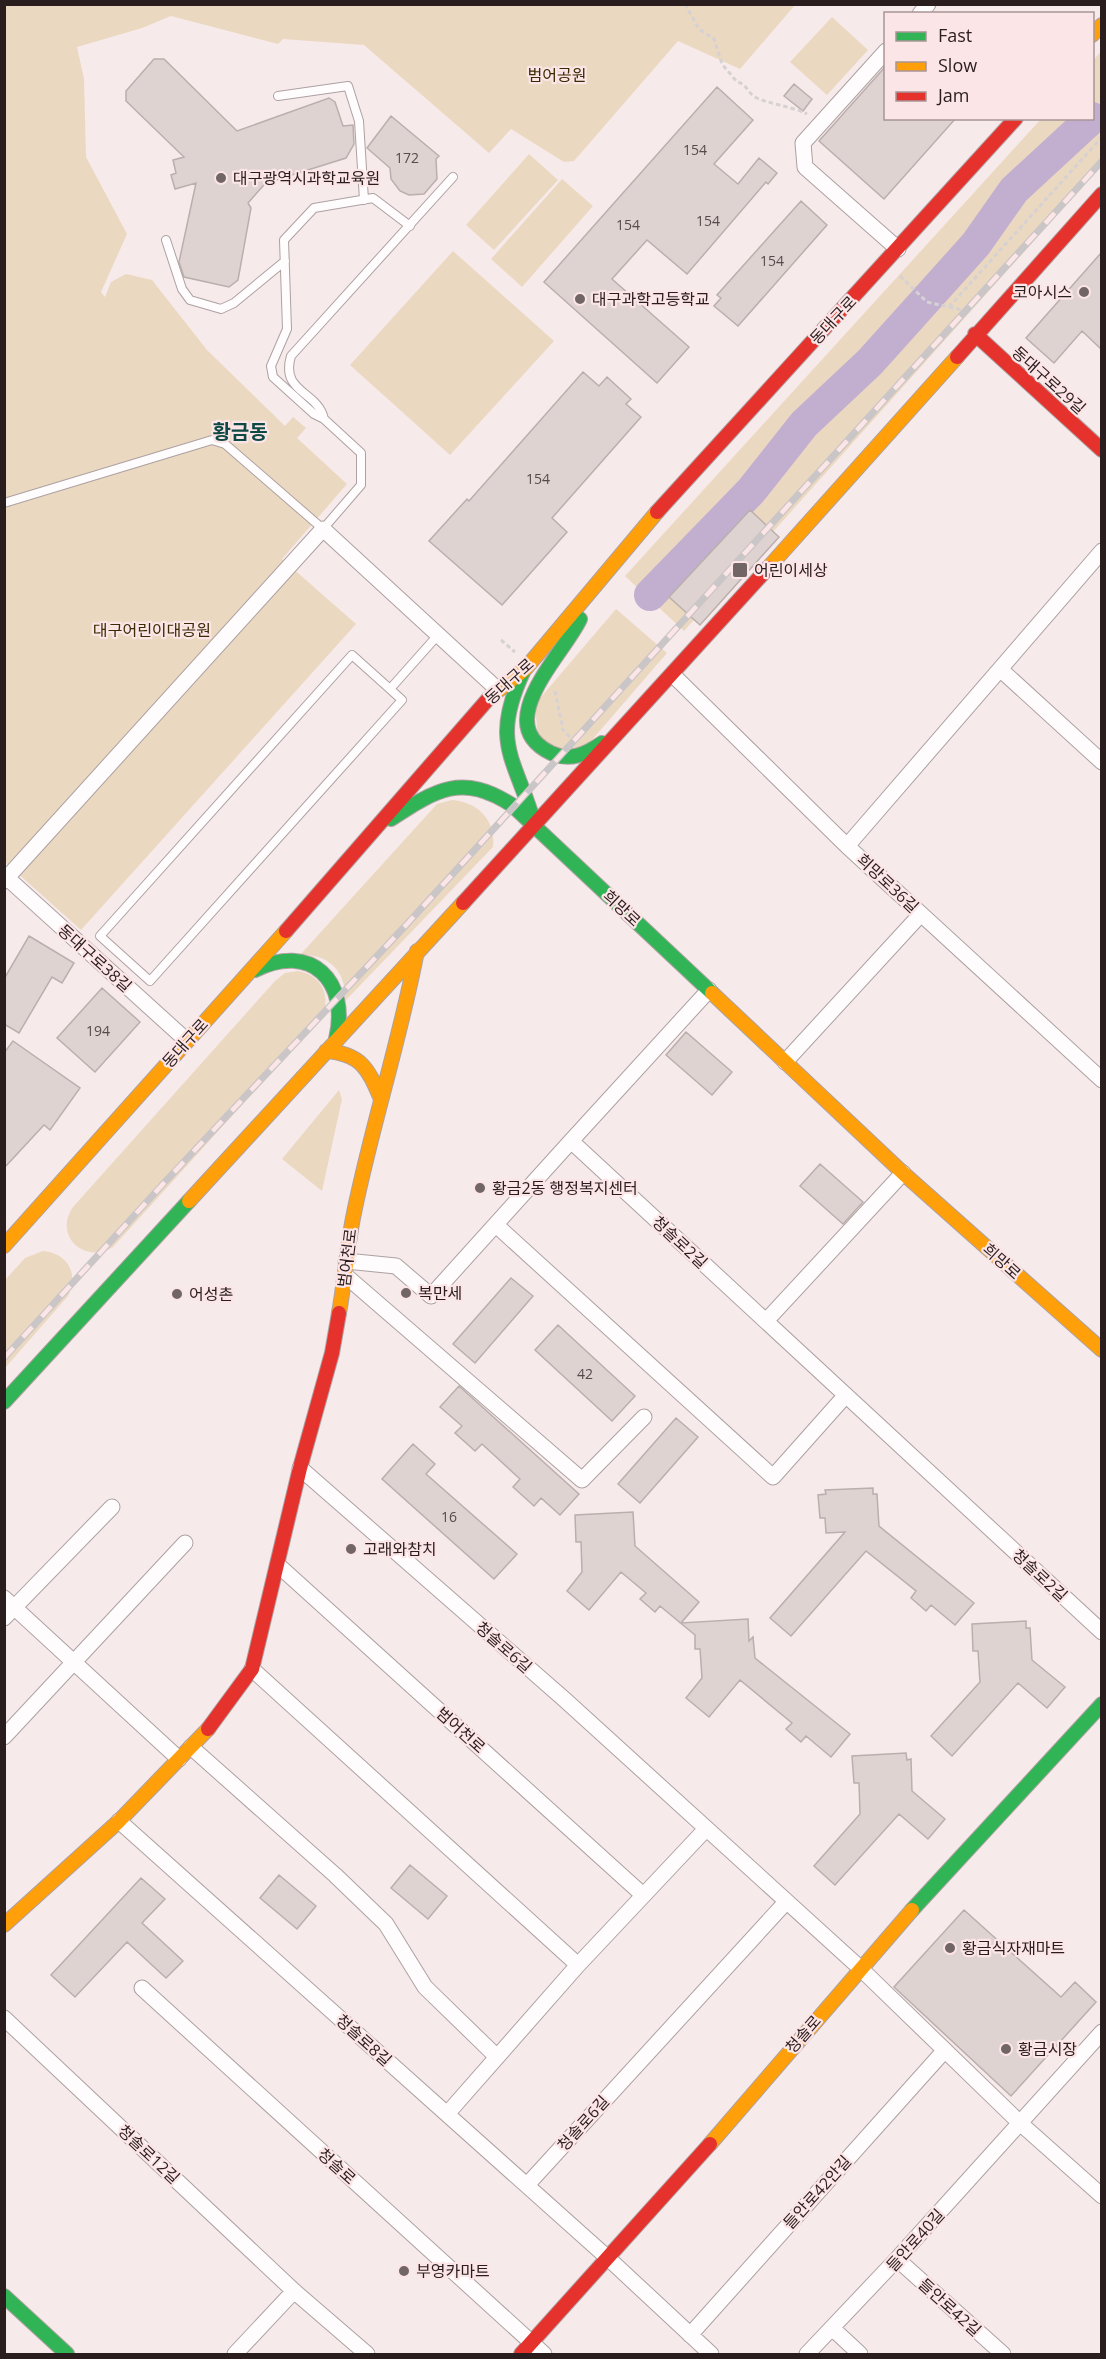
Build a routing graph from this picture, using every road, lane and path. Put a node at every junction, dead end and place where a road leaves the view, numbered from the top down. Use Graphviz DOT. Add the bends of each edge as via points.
graph roads {
  1 [pos="685,4"];
  2 [pos="884,52"];
  3 [pos="278,96"];
  4 [pos="1014,120"];
  5 [pos="822,121"];
  6 [pos="1101,137"];
  7 [pos="453,177"];
  8 [pos="1101,194"];
  9 [pos="364,200"];
  10 [pos="411,226"];
  11 [pos="166,240"];
  12 [pos="898,249"];
  13 [pos="285,261"];
  14 [pos="900,276"];
  15 [pos="949,307"];
  16 [pos="972,312"];
  17 [pos="975,334"];
  18 [pos="324,419"];
  19 [pos="1101,450"];
  20 [pos="4,503"];
  21 [pos="323,529"];
  22 [pos="1101,551"];
  23 [pos="591,591"];
  24 [pos="438,635"];
  25 [pos="501,640"];
  26 [pos="527,667"];
  27 [pos="1000,669"];
  28 [pos="673,675"];
  29 [pos="544,677"];
  30 [pos="390,689"];
  31 [pos="497,689"];
  32 [pos="629,723"];
  33 [pos="587,753"];
  34 [pos="1101,762"];
  35 [pos="380,826"];
  36 [pos="535,826"];
  37 [pos="847,846"];
  38 [pos="6,878"];
  39 [pos="921,914"];
  40 [pos="417,951"];
  41 [pos="236,987"];
  42 [pos="709,990"];
  43 [pos="186,1041"];
  44 [pos="330,1046"];
  45 [pos="785,1062"];
  46 [pos="1101,1080"];
  47 [pos="381,1099"];
  48 [pos="571,1141"];
  49 [pos="903,1173"];
  50 [pos="496,1225"];
  51 [pos="4,1246"];
  52 [pos="346,1269"];
  53 [pos="766,1321"];
  54 [pos="1101,1350"];
  55 [pos="846,1395"];
  56 [pos="4,1402"];
  57 [pos="644,1417"];
  58 [pos="300,1468"];
  59 [pos="112,1507"];
  60 [pos="185,1543"];
  61 [pos="278,1565"];
  62 [pos="8,1607"];
  63 [pos="1101,1632"];
  64 [pos="74,1661"];
  65 [pos="252,1669"];
  66 [pos="1101,1704"];
  67 [pos="4,1737"];
  68 [pos="191,1747"];
  69 [pos="179,1759"];
  70 [pos="119,1821"];
  71 [pos="705,1830"];
  72 [pos="644,1895"];
  73 [pos="786,1902"];
  74 [pos="4,1925"];
  75 [pos="578,1965"];
  76 [pos="860,1968"];
  77 [pos="142,1988"];
  78 [pos="4,2018"];
  79 [pos="1099,2040"];
  80 [pos="945,2050"];
  81 [pos="497,2057"];
  82 [pos="447,2114"];
  83 [pos="1020,2123"];
  84 [pos="527,2185"];
  85 [pos="1101,2196"];
  86 [pos="609,2259"];
  87 [pos="897,2259"];
  88 [pos="294,2291"];
  89 [pos="4,2296"];
  90 [pos="832,2328"];
  91 [pos="690,2334"];
  92 [pos="527,2349"];
  93 [pos="67,2355"];
  94 [pos="235,2355"];
  95 [pos="367,2355"];
  96 [pos="544,2355"];
  97 [pos="711,2355"];
  98 [pos="807,2355"];
  99 [pos="860,2355"];
  100 [pos="1003,2355"];
  1 -- 5 [label="path" via="699,29 714,39 722,64 736,82 755,97 789,105"];
  2 -- 5 [label="street"];
  3 -- 9 [label="lane" via="348,86 358,121"];
  4 -- 12 [label="main road, 동대구로"];
  5 -- 12 [label="street" via="803,143 805,167"];
  6 -- 15 [label="path"];
  7 -- 10 [label="lane"];
  8 -- 17 [label="main road"];
  9 -- 10 [label="lane" via="373,198"];
  9 -- 13 [label="lane" via="314,208 284,240"];
  10 -- 18 [label="lane" via="291,356 291,381 322,409"];
  11 -- 13 [label="lane" via="182,289 190,300 221,309"];
  12 -- 23 [label="main road, 동대구로" via="658,511"];
  13 -- 18 [label="lane" via="287,329 271,366 273,377"];
  14 -- 15 [label="path" via="927,302"];
  15 -- 16 [label="path"];
  17 -- 19 [label="main road, 동대구로29길"];
  17 -- 28 [label="main road"];
  18 -- 21 [label="lane" via="361,453 361,485"];
  20 -- 21 [label="lane" via="212,440 225,444"];
  21 -- 24 [label="street"];
  21 -- 38 [label="street"];
  22 -- 27 [label="street, 희망로36길"];
  23 -- 26 [label="main road, 동대구로"];
  23 -- 29 [label="main road" via="575,630"];
  24 -- 30 [label="lane"];
  24 -- 31 [label="street"];
  25 -- 26 [label="path"];
  26 -- 31 [label="main road, 동대구로"];
  26 -- 36 [label="main road" via="513,691 508,710 507,748"];
  27 -- 34 [label="street"];
  27 -- 37 [label="street, 희망로36길"];
  28 -- 32 [label="main road"];
  28 -- 37 [label="street"];
  29 -- 33 [label="path" via="555,687 563,730"];
  29 -- 33 [label="main road" via="529,704 531,735 553,755 575,757"];
  30 -- 30 [label="lane" via="352,655 100,936 150,981 402,700"];
  31 -- 35 [label="main road, 동대구로"];
  32 -- 33 [label="main road"];
  32 -- 36 [label="main road"];
  35 -- 36 [label="main road, 희망로" via="440,790 459,788 486,790 512,805"];
  35 -- 41 [label="main road, 동대구로"];
  36 -- 40 [label="main road"];
  36 -- 42 [label="main road, 희망로"];
  37 -- 39 [label="street, 희망로36길"];
  38 -- 43 [label="street, 동대구로38길"];
  39 -- 45 [label="street"];
  39 -- 46 [label="street, 희망로36길"];
  40 -- 44 [label="main road"];
  40 -- 47 [label="main road, 범어천로" via="404,1020"];
  41 -- 43 [label="main road, 동대구로"];
  41 -- 44 [label="main road" via="271,961 293,960 314,966 330,980 340,1000 342,1014"];
  42 -- 45 [label="main road, 희망로"];
  42 -- 48 [label="street"];
  43 -- 51 [label="main road, 동대구로"];
  44 -- 47 [label="main road" via="360,1060"];
  44 -- 56 [label="main road"];
  45 -- 49 [label="main road, 희망로"];
  47 -- 52 [label="main road, 범어천로" via="353,1216"];
  48 -- 50 [label="street"];
  48 -- 53 [label="street, 청솔로2길"];
  49 -- 53 [label="street"];
  49 -- 54 [label="main road, 희망로"];
  50 -- 52 [label="street" via="431,1296 396,1266"];
  50 -- 55 [label="street" via="773,1477"];
  52 -- 57 [label="street" via="582,1480"];
  52 -- 58 [label="main road, 범어천로" via="332,1353"];
  53 -- 55 [label="street, 청솔로2길"];
  55 -- 63 [label="street, 청솔로2길"];
  58 -- 61 [label="main road, 범어천로"];
  58 -- 71 [label="street, 청솔로6길" via="564,1699"];
  59 -- 62 [label="street"];
  60 -- 64 [label="street"];
  61 -- 65 [label="main road, 범어천로"];
  61 -- 72 [label="street, 범어천로"];
  62 -- 64 [label="street"];
  64 -- 67 [label="street"];
  64 -- 69 [label="street"];
  65 -- 68 [label="main road, 범어천로"];
  65 -- 75 [label="street"];
  66 -- 76 [label="main road, 청솔로"];
  68 -- 69 [label="main road, 범어천로"];
  68 -- 81 [label="street" via="386,1924 425,1987"];
  69 -- 70 [label="main road, 범어천로"];
  70 -- 74 [label="main road, 범어천로"];
  70 -- 82 [label="street, 청솔로8길"];
  71 -- 72 [label="street"];
  71 -- 73 [label="street, 청솔로6길"];
  72 -- 75 [label="street"];
  73 -- 76 [label="street, 청솔로6길"];
  73 -- 84 [label="street, 청솔로6길"];
  75 -- 81 [label="street"];
  76 -- 80 [label="street"];
  76 -- 86 [label="main road, 청솔로"];
  77 -- 92 [label="street, 청솔로"];
  78 -- 88 [label="street, 청솔로12길"];
  79 -- 83 [label="street, 들안로40길"];
  80 -- 83 [label="street"];
  80 -- 91 [label="street, 들안로42안길"];
  81 -- 82 [label="street"];
  82 -- 84 [label="street, 청솔로8길"];
  83 -- 85 [label="street"];
  83 -- 87 [label="street, 들안로40길"];
  84 -- 86 [label="street, 청솔로8길"];
  86 -- 91 [label="street"];
  86 -- 92 [label="main road, 청솔로"];
  87 -- 90 [label="street, 들안로40길"];
  87 -- 100 [label="street, 들안로42길"];
  88 -- 94 [label="street"];
  88 -- 95 [label="street, 청솔로12길"];
  89 -- 93 [label="main road"];
  90 -- 98 [label="street, 들안로40길"];
  90 -- 99 [label="street"];
  91 -- 97 [label="street"];
  92 -- 96 [label="street"];
}
